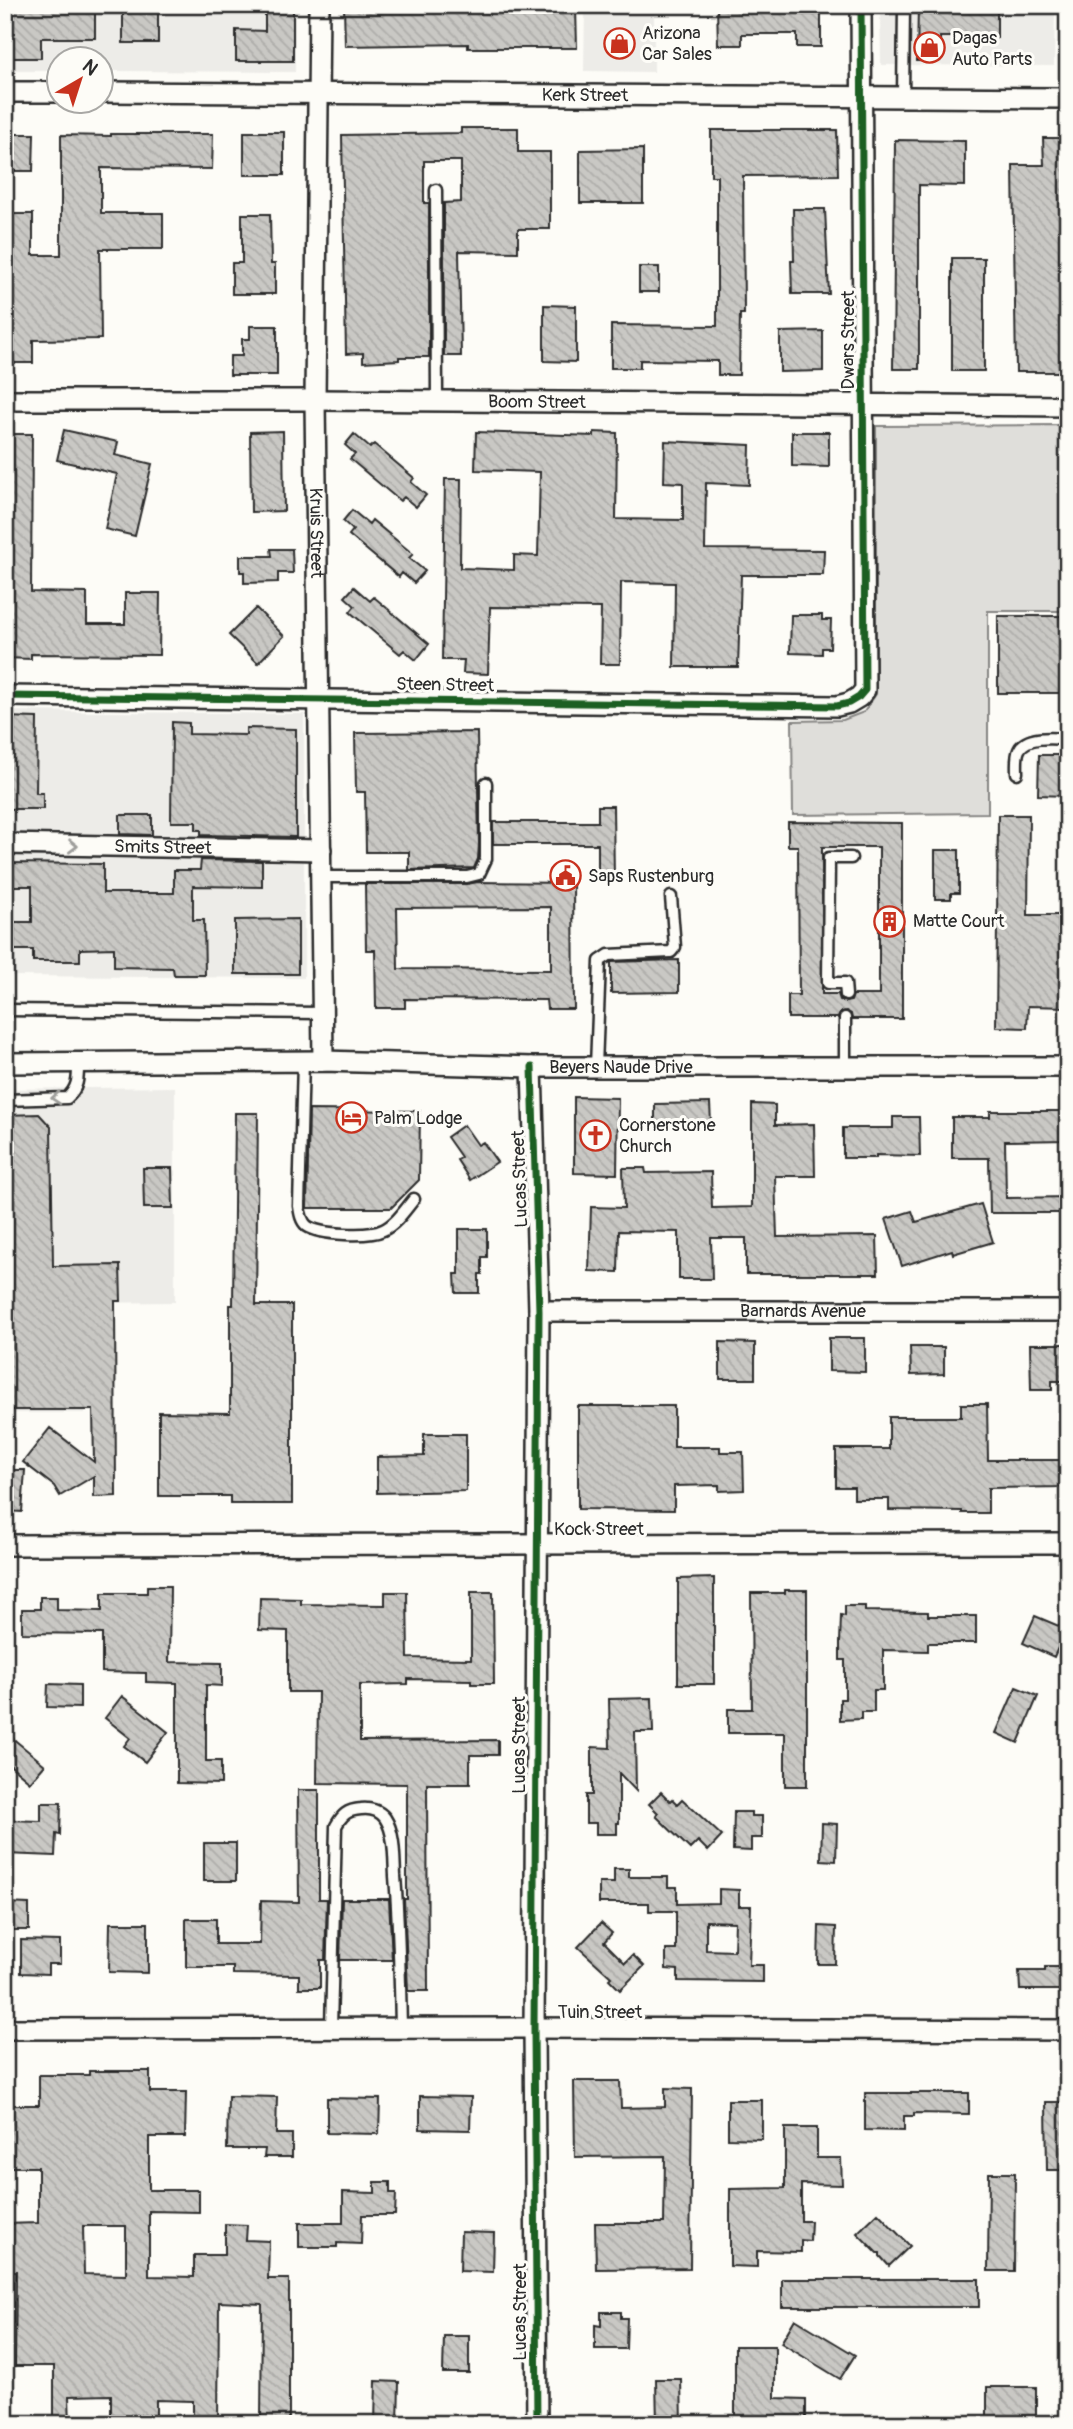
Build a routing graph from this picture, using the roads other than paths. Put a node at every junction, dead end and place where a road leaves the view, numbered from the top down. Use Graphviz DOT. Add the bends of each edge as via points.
graph roads {
  1 [pos="319,5"];
  2 [pos="862,5"];
  3 [pos="904,5"];
  4 [pos="5,92"];
  5 [pos="46,92"];
  6 [pos="116,92"];
  7 [pos="320,94"];
  8 [pos="862,97"];
  9 [pos="903,97"];
  10 [pos="1068,98"];
  11 [pos="436,190"];
  12 [pos="5,400"];
  13 [pos="315,400"];
  14 [pos="438,401"];
  15 [pos="864,405"];
  16 [pos="1068,406"];
  17 [pos="865,675"];
  18 [pos="5,696"];
  19 [pos="317,699"];
  20 [pos="1068,738"];
  21 [pos="1017,773"];
  22 [pos="486,783"];
  23 [pos="5,844"];
  24 [pos="321,850"];
  25 [pos="851,858"];
  26 [pos="320,877"];
  27 [pos="671,897"];
  28 [pos="846,995"];
  29 [pos="5,1010"];
  30 [pos="322,1013"];
  31 [pos="845,1018"];
  32 [pos="313,1061"];
  33 [pos="78,1062"];
  34 [pos="5,1063"];
  35 [pos="532,1067"];
  36 [pos="596,1067"];
  37 [pos="845,1067"];
  38 [pos="1068,1067"];
  39 [pos="5,1100"];
  40 [pos="414,1199"];
  41 [pos="539,1311"];
  42 [pos="1068,1311"];
  43 [pos="1068,1543"];
  44 [pos="5,1545"];
  45 [pos="536,1545"];
  46 [pos="331,2028"];
  47 [pos="401,2028"];
  48 [pos="534,2028"];
  49 [pos="5,2029"];
  50 [pos="1068,2030"];
  51 [pos="537,2424"];
  1 -- 7 [label="street, Kruis Street"];
  2 -- 8 [label="street, Dwars Street"];
  3 -- 9 [label="lane"];
  4 -- 5 [label="street"];
  6 -- 7 [label="street, Kerk Street"];
  7 -- 8 [label="street, Kerk Street"];
  7 -- 13 [label="street, Kruis Street"];
  8 -- 9 [label="street, Kerk Street"];
  8 -- 15 [label="street, Dwars Street"];
  9 -- 10 [label="street, Kerk Street"];
  11 -- 14 [label="lane"];
  12 -- 13 [label="street, Boom Street"];
  13 -- 14 [label="street, Boom Street"];
  13 -- 19 [label="street, Kruis Street"];
  14 -- 15 [label="street, Boom Street"];
  15 -- 16 [label="street, Boom Street"];
  15 -- 17 [label="street, Dwars Street"];
  17 -- 19 [label="street, Steen Street" via="865,690 859,697 837,706"];
  18 -- 19 [label="street, Steen Street"];
  19 -- 24 [label="street, Kruis Street"];
  20 -- 21 [label="lane" via="1027,742 1018,753"];
  22 -- 26 [label="lane" via="486,859 479,874"];
  23 -- 24 [label="street, Smits Street, one-way"];
  24 -- 26 [label="street, Kruis Street"];
  25 -- 28 [label="lane" via="829,858 828,983 845,983"];
  26 -- 30 [label="street, Kruis Street"];
  27 -- 36 [label="lane" via="675,947 671,951 609,955 600,961"];
  29 -- 30 [label="lane"];
  30 -- 32 [label="street, Kruis Street"];
  31 -- 37 [label="lane"];
  32 -- 33 [label="street, Beyers Naude Drive"];
  32 -- 35 [label="street, Beyers Naude Drive"];
  32 -- 40 [label="lane" via="301,1217 317,1230 376,1233 395,1222"];
  33 -- 34 [label="street, Beyers Naude Drive"];
  33 -- 39 [label="lane, one-way" via="78,1082 67,1098"];
  35 -- 36 [label="street, Beyers Naude Drive"];
  35 -- 41 [label="street, Lucas Street"];
  36 -- 37 [label="street, Beyers Naude Drive"];
  37 -- 38 [label="street, Beyers Naude Drive"];
  41 -- 42 [label="street, Barnards Avenue"];
  41 -- 45 [label="street, Lucas Street"];
  43 -- 45 [label="street, Kock Street"];
  44 -- 45 [label="street, Kock Street"];
  45 -- 48 [label="street, Lucas Street"];
  46 -- 47 [label="street, Tuin Street"];
  46 -- 47 [label="lane" via="336,1826 342,1815 364,1808 383,1815 393,1846"];
  46 -- 49 [label="street, Tuin Street"];
  47 -- 48 [label="street, Tuin Street"];
  48 -- 50 [label="street, Tuin Street"];
  48 -- 51 [label="street, Lucas Street"];
}
